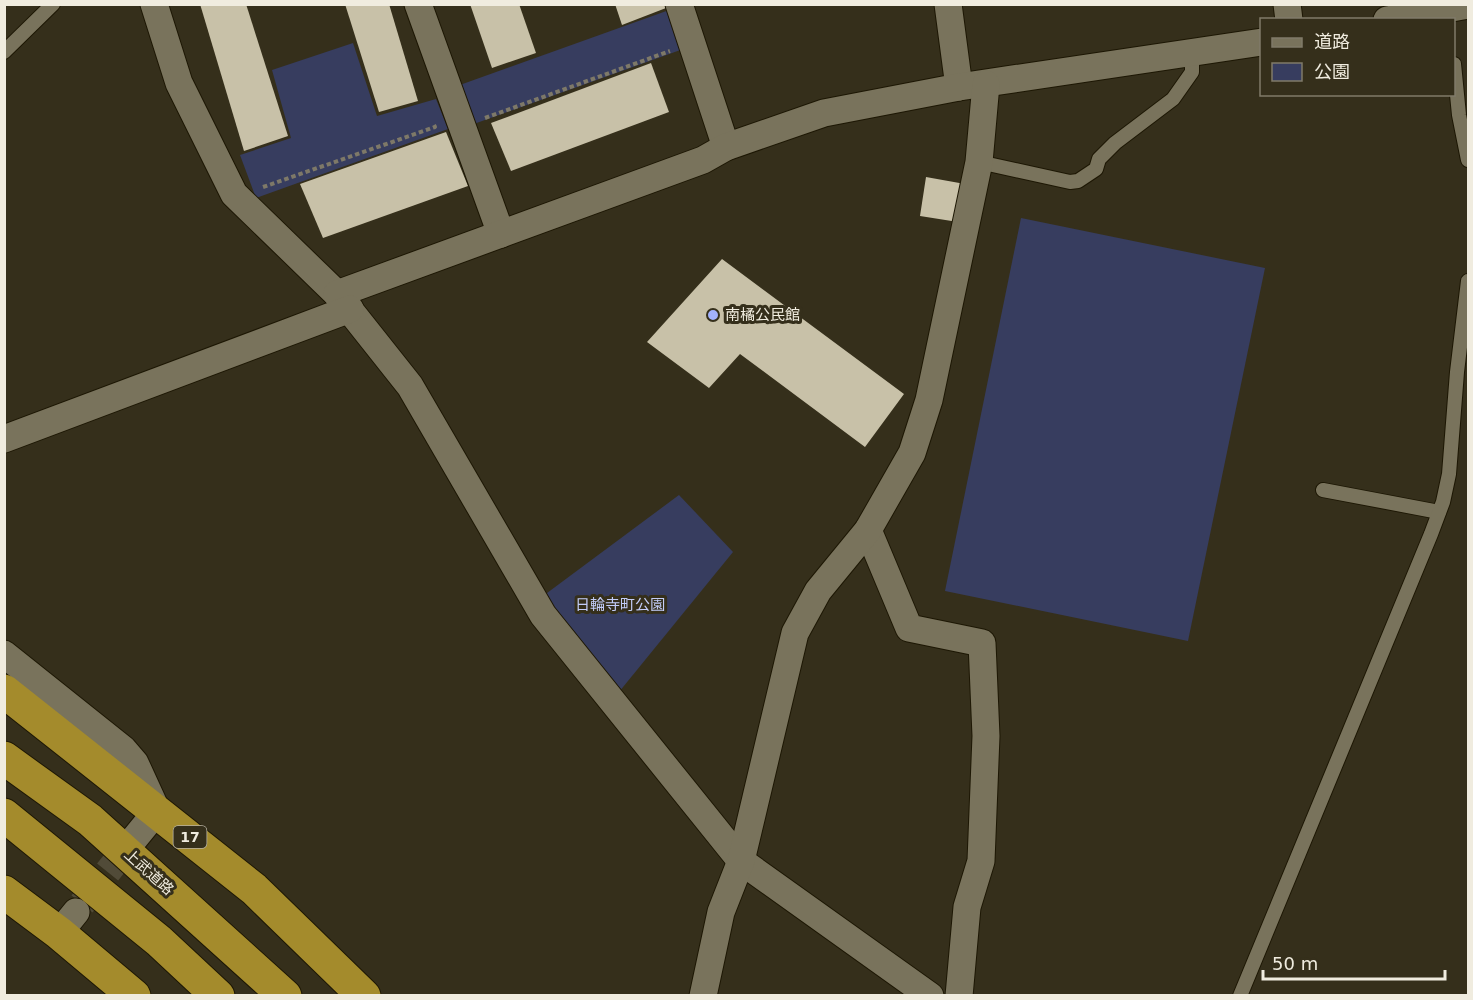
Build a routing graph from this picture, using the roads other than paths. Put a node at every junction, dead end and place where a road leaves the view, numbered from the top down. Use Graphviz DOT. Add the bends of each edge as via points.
graph roads {
  1 [pos="53,4"];
  2 [pos="154,4"];
  3 [pos="418,4"];
  4 [pos="680,4"];
  5 [pos="948,4"];
  6 [pos="1455,9"];
  7 [pos="1399,18"];
  8 [pos="1260,42"];
  9 [pos="4,51"];
  10 [pos="1192,53"];
  11 [pos="1455,74"];
  12 [pos="986,84"];
  13 [pos="959,87"];
  14 [pos="726,147"];
  15 [pos="1468,160"];
  16 [pos="979,162"];
  17 [pos="501,234"];
  18 [pos="1468,281"];
  19 [pos="344,302"];
  20 [pos="4,439"];
  21 [pos="1323,490"];
  22 [pos="1439,512"];
  23 [pos="868,530"];
  24 [pos="4,654"];
  25 [pos="4,691"];
  26 [pos="4,758"];
  27 [pos="157,811"];
  28 [pos="4,815"];
  29 [pos="130,843"];
  30 [pos="741,861"];
  31 [pos="4,892"];
  32 [pos="134,996"];
  33 [pos="218,996"];
  34 [pos="285,996"];
  35 [pos="364,996"];
  36 [pos="703,996"];
  37 [pos="930,996"];
  38 [pos="958,996"];
  39 [pos="1240,996"];
  1 -- 9 [label="lane"];
  2 -- 19 [label="street" via="178,83 234,194"];
  3 -- 17 [label="street"];
  4 -- 14 [label="street"];
  5 -- 13 [label="street"];
  6 -- 7 [label="street"];
  8 -- 10 [label="street"];
  10 -- 12 [label="street"];
  10 -- 16 [label="lane" via="1192,72 1173,99 1115,143 1099,159 1096,169 1078,181"];
  11 -- 15 [label="lane"];
  12 -- 13 [label="street"];
  12 -- 16 [label="street"];
  13 -- 14 [label="street" via="824,113"];
  14 -- 17 [label="street" via="703,160"];
  16 -- 23 [label="street" via="929,400 912,453"];
  17 -- 19 [label="street"];
  18 -- 22 [label="lane" via="1449,474"];
  19 -- 20 [label="street"];
  19 -- 30 [label="street" via="410,386 543,615"];
  21 -- 22 [label="lane"];
  22 -- 39 [label="lane"];
  23 -- 30 [label="street" via="818,591 795,633"];
  23 -- 38 [label="street" via="909,628 982,643 986,736 981,861 967,907"];
  24 -- 27 [label="street" via="129,756"];
  25 -- 27 [label="highway, 17"];
  26 -- 34 [label="highway, 上武道路" via="90,820"];
  27 -- 29 [label="street"];
  27 -- 35 [label="highway, 17" via="254,889"];
  28 -- 33 [label="highway" via="159,941"];
  30 -- 36 [label="street" via="721,912"];
  30 -- 37 [label="street"];
  31 -- 32 [label="highway" via="68,922"];
}
